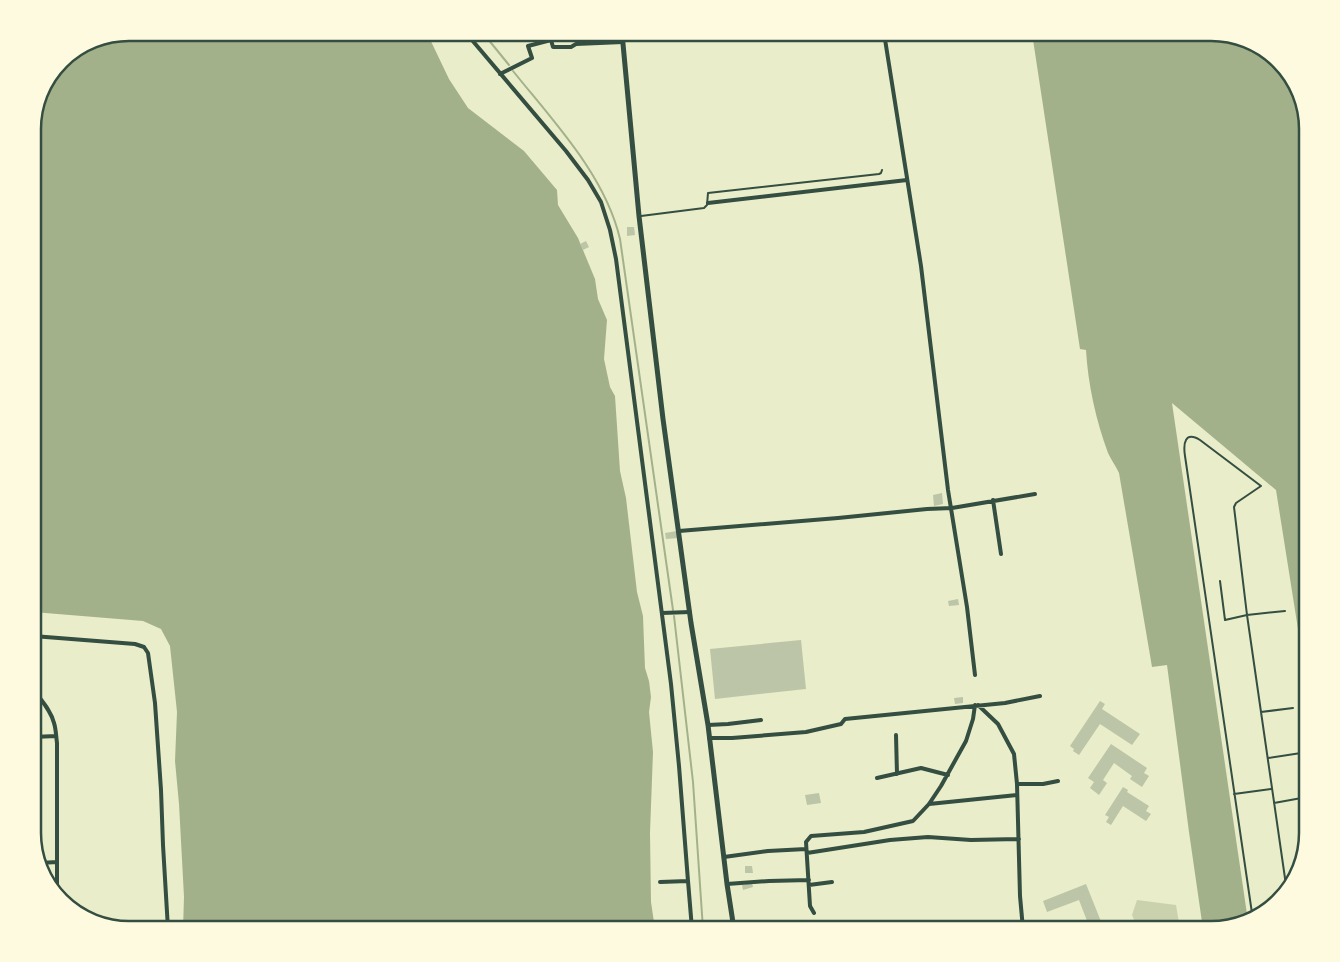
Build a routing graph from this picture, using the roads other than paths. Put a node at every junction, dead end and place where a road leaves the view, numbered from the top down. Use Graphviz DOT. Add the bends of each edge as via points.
graph roads {
  1 [pos="473,41"];
  2 [pos="547,41"];
  3 [pos="551,41"];
  4 [pos="885,41"];
  5 [pos="623,42"];
  6 [pos="500,74"];
  7 [pos="882,170"];
  8 [pos="907,180"];
  9 [pos="708,203"];
  10 [pos="639,216"];
  11 [pos="1035,494"];
  12 [pos="993,500"];
  13 [pos="952,508"];
  14 [pos="679,530"];
  15 [pos="1001,554"];
  16 [pos="1220,581"];
  17 [pos="1285,611"];
  18 [pos="690,612"];
  19 [pos="662,613"];
  20 [pos="1247,615"];
  21 [pos="41,637"];
  22 [pos="975,675"];
  23 [pos="1040,696"];
  24 [pos="41,700"];
  25 [pos="977,705"];
  26 [pos="1293,708"];
  27 [pos="1261,712"];
  28 [pos="761,720"];
  29 [pos="708,725"];
  30 [pos="896,735"];
  31 [pos="41,736"];
  32 [pos="56,736"];
  33 [pos="709,738"];
  34 [pos="1299,754"];
  35 [pos="1268,758"];
  36 [pos="897,774"];
  37 [pos="948,775"];
  38 [pos="877,778"];
  39 [pos="1058,781"];
  40 [pos="1017,784"];
  41 [pos="1272,789"];
  42 [pos="1234,794"];
  43 [pos="1017,795"];
  44 [pos="1299,798"];
  45 [pos="1274,802"];
  46 [pos="929,804"];
  47 [pos="1019,839"];
  48 [pos="806,851"];
  49 [pos="724,856"];
  50 [pos="57,862"];
  51 [pos="47,863"];
  52 [pos="1285,880"];
  53 [pos="688,881"];
  54 [pos="660,882"];
  55 [pos="832,882"];
  56 [pos="57,883"];
  57 [pos="809,883"];
  58 [pos="727,884"];
  59 [pos="1252,911"];
  60 [pos="814,913"];
  61 [pos="167,921"];
  62 [pos="691,921"];
  63 [pos="733,921"];
  64 [pos="1022,921"];
  1 -- 6 [label="street"];
  2 -- 6 [label="street" via="528,46 532,58"];
  3 -- 5 [label="street" via="553,47"];
  4 -- 8 [label="street"];
  5 -- 10 [label="street"];
  6 -- 19 [label="street" via="588,180 601,202 610,230"];
  7 -- 9 [label="lane" via="879,174 708,194"];
  8 -- 9 [label="street"];
  8 -- 13 [label="street"];
  9 -- 10 [label="lane" via="704,208"];
  10 -- 14 [label="street"];
  11 -- 12 [label="street"];
  12 -- 13 [label="street"];
  12 -- 15 [label="street"];
  13 -- 14 [label="street"];
  13 -- 22 [label="street"];
  14 -- 18 [label="street"];
  16 -- 20 [label="lane" via="1226,620"];
  17 -- 20 [label="lane"];
  18 -- 19 [label="street"];
  18 -- 29 [label="street"];
  19 -- 53 [label="street"];
  20 -- 27 [label="lane"];
  20 -- 42 [label="lane" via="1234,507 1261,486 1200,440 1189,437 1184,444 1185,456"];
  21 -- 61 [label="street" via="135,644 144,647 148,653 155,703"];
  23 -- 25 [label="street"];
  24 -- 32 [label="street" via="49,710"];
  25 -- 33 [label="street" via="845,719 841,724 806,732"];
  25 -- 37 [label="street" via="966,741"];
  25 -- 40 [label="street" via="998,724 1012,751"];
  26 -- 27 [label="lane"];
  27 -- 35 [label="lane"];
  28 -- 29 [label="street"];
  29 -- 33 [label="street"];
  30 -- 36 [label="street"];
  31 -- 32 [label="street"];
  32 -- 50 [label="street"];
  33 -- 49 [label="street"];
  34 -- 35 [label="lane"];
  35 -- 41 [label="lane"];
  36 -- 37 [label="street" via="924,768"];
  36 -- 38 [label="street"];
  37 -- 46 [label="street"];
  39 -- 40 [label="street"];
  40 -- 43 [label="street"];
  41 -- 42 [label="lane"];
  41 -- 45 [label="lane"];
  42 -- 59 [label="lane"];
  43 -- 46 [label="street"];
  43 -- 47 [label="street"];
  44 -- 45 [label="lane"];
  45 -- 52 [label="lane"];
  46 -- 48 [label="street" via="913,821 864,832 811,836 806,842"];
  47 -- 48 [label="street" via="928,837"];
  47 -- 64 [label="street"];
  48 -- 49 [label="street"];
  48 -- 57 [label="street"];
  49 -- 58 [label="street"];
  50 -- 51 [label="street"];
  50 -- 56 [label="street"];
  53 -- 54 [label="street"];
  53 -- 62 [label="street"];
  55 -- 57 [label="street"];
  57 -- 58 [label="street"];
  57 -- 60 [label="street" via="810,906"];
  58 -- 63 [label="street"];
}
